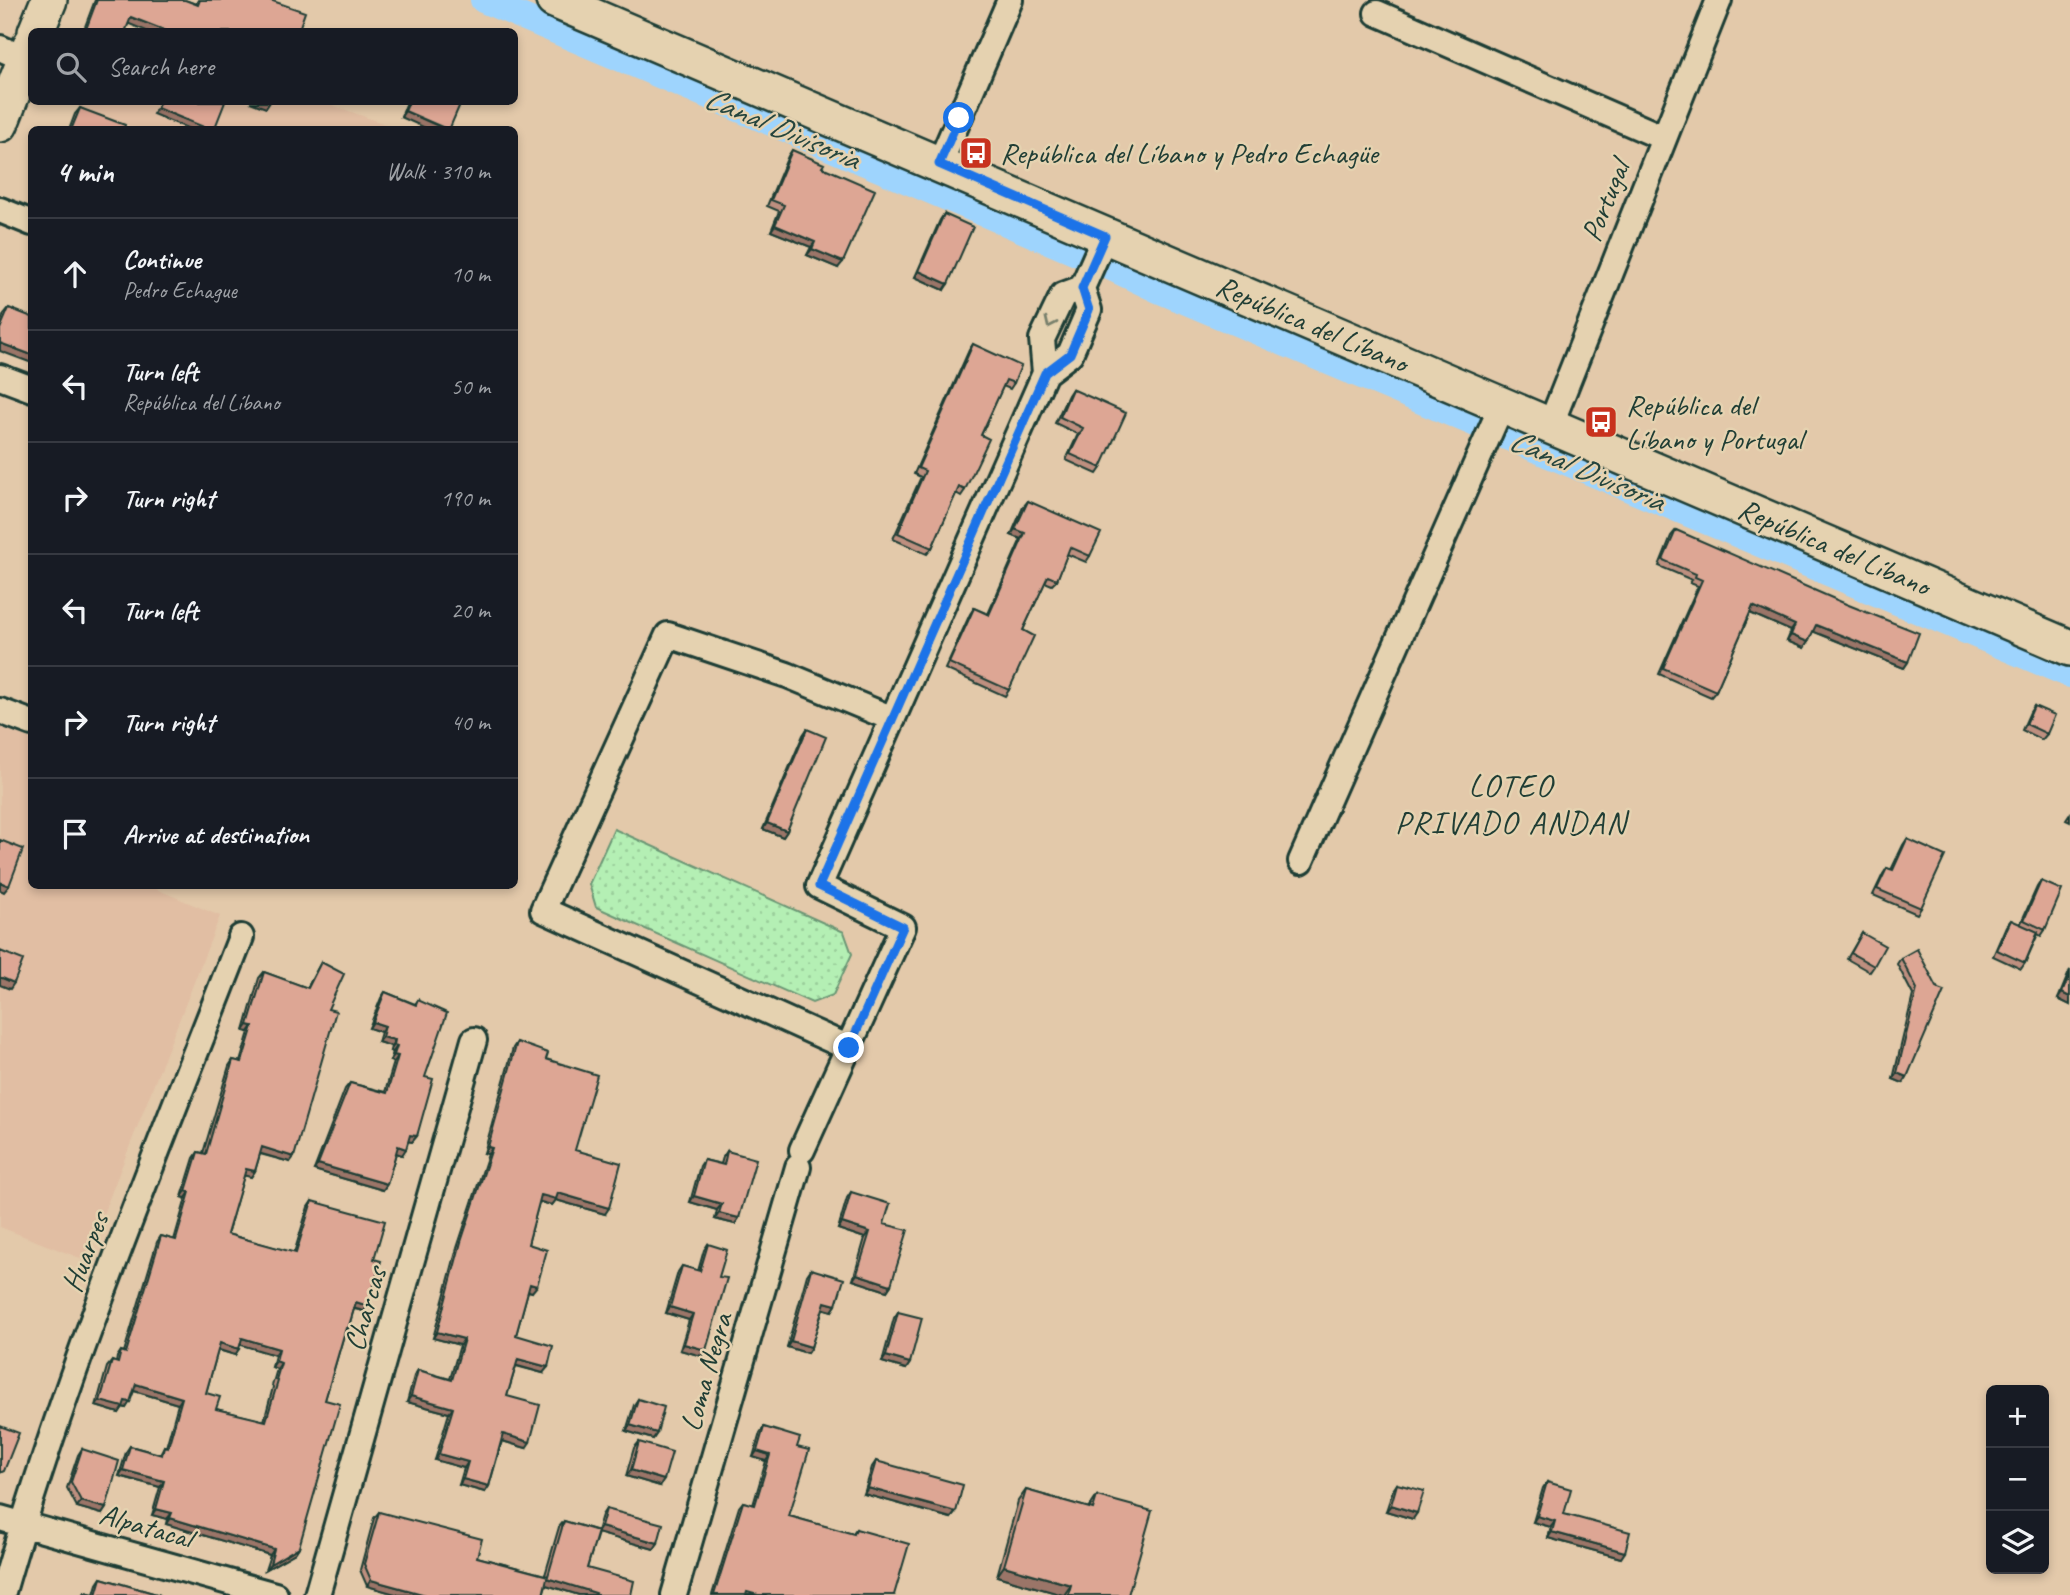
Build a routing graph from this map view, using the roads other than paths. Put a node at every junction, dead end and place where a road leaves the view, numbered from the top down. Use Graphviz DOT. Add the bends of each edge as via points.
graph roads {
  1 [pos="49,0"];
  2 [pos="554,0"];
  3 [pos="1010,0"];
  4 [pos="1719,0"];
  5 [pos="1377,13"];
  6 [pos="33,28"];
  7 [pos="23,45"];
  8 [pos="0,124"];
  9 [pos="1664,138"];
  10 [pos="939,164"];
  11 [pos="0,210"];
  12 [pos="28,221"];
  13 [pos="1105,236"];
  14 [pos="0,377"];
  15 [pos="28,388"];
  16 [pos="1502,405"];
  17 [pos="1550,426"];
  18 [pos="2070,648"];
  19 [pos="0,711"];
  20 [pos="893,719"];
  21 [pos="28,722"];
  22 [pos="1301,861"];
  23 [pos="241,937"];
  24 [pos="474,1040"];
  25 [pos="849,1048"];
  26 [pos="11,1521"];
  27 [pos="2,1595"];
  28 [pos="275,1595"];
  29 [pos="317,1595"];
  30 [pos="674,1595"];
  1 -- 6 [label="main road"];
  2 -- 10 [label="main road, República del Líbano"];
  3 -- 10 [label="street"];
  4 -- 9 [label="street, Portugal"];
  5 -- 9 [label="street"];
  7 -- 8 [label="main road"];
  9 -- 17 [label="street, Portugal"];
  10 -- 13 [label="main road, República del Líbano"];
  11 -- 12 [label="street"];
  13 -- 16 [label="main road, República del Líbano"];
  13 -- 20 [label="street" via="1082,288 1089,310 1070,354 1045,373"];
  14 -- 15 [label="street"];
  16 -- 17 [label="main road, República del Líbano"];
  16 -- 22 [label="street"];
  17 -- 18 [label="main road, República del Líbano"];
  19 -- 21 [label="street"];
  20 -- 25 [label="street, Loma Negra" via="819,886 903,927"];
  20 -- 25 [label="street" via="787,675 668,635 543,910"];
  23 -- 26 [label="street, Huarpes"];
  24 -- 29 [label="street, Charcas"];
  25 -- 30 [label="street, Loma Negra" via="800,1158"];
  26 -- 27 [label="street, Huarpes"];
  26 -- 28 [label="street, Alpatacal"];
}
